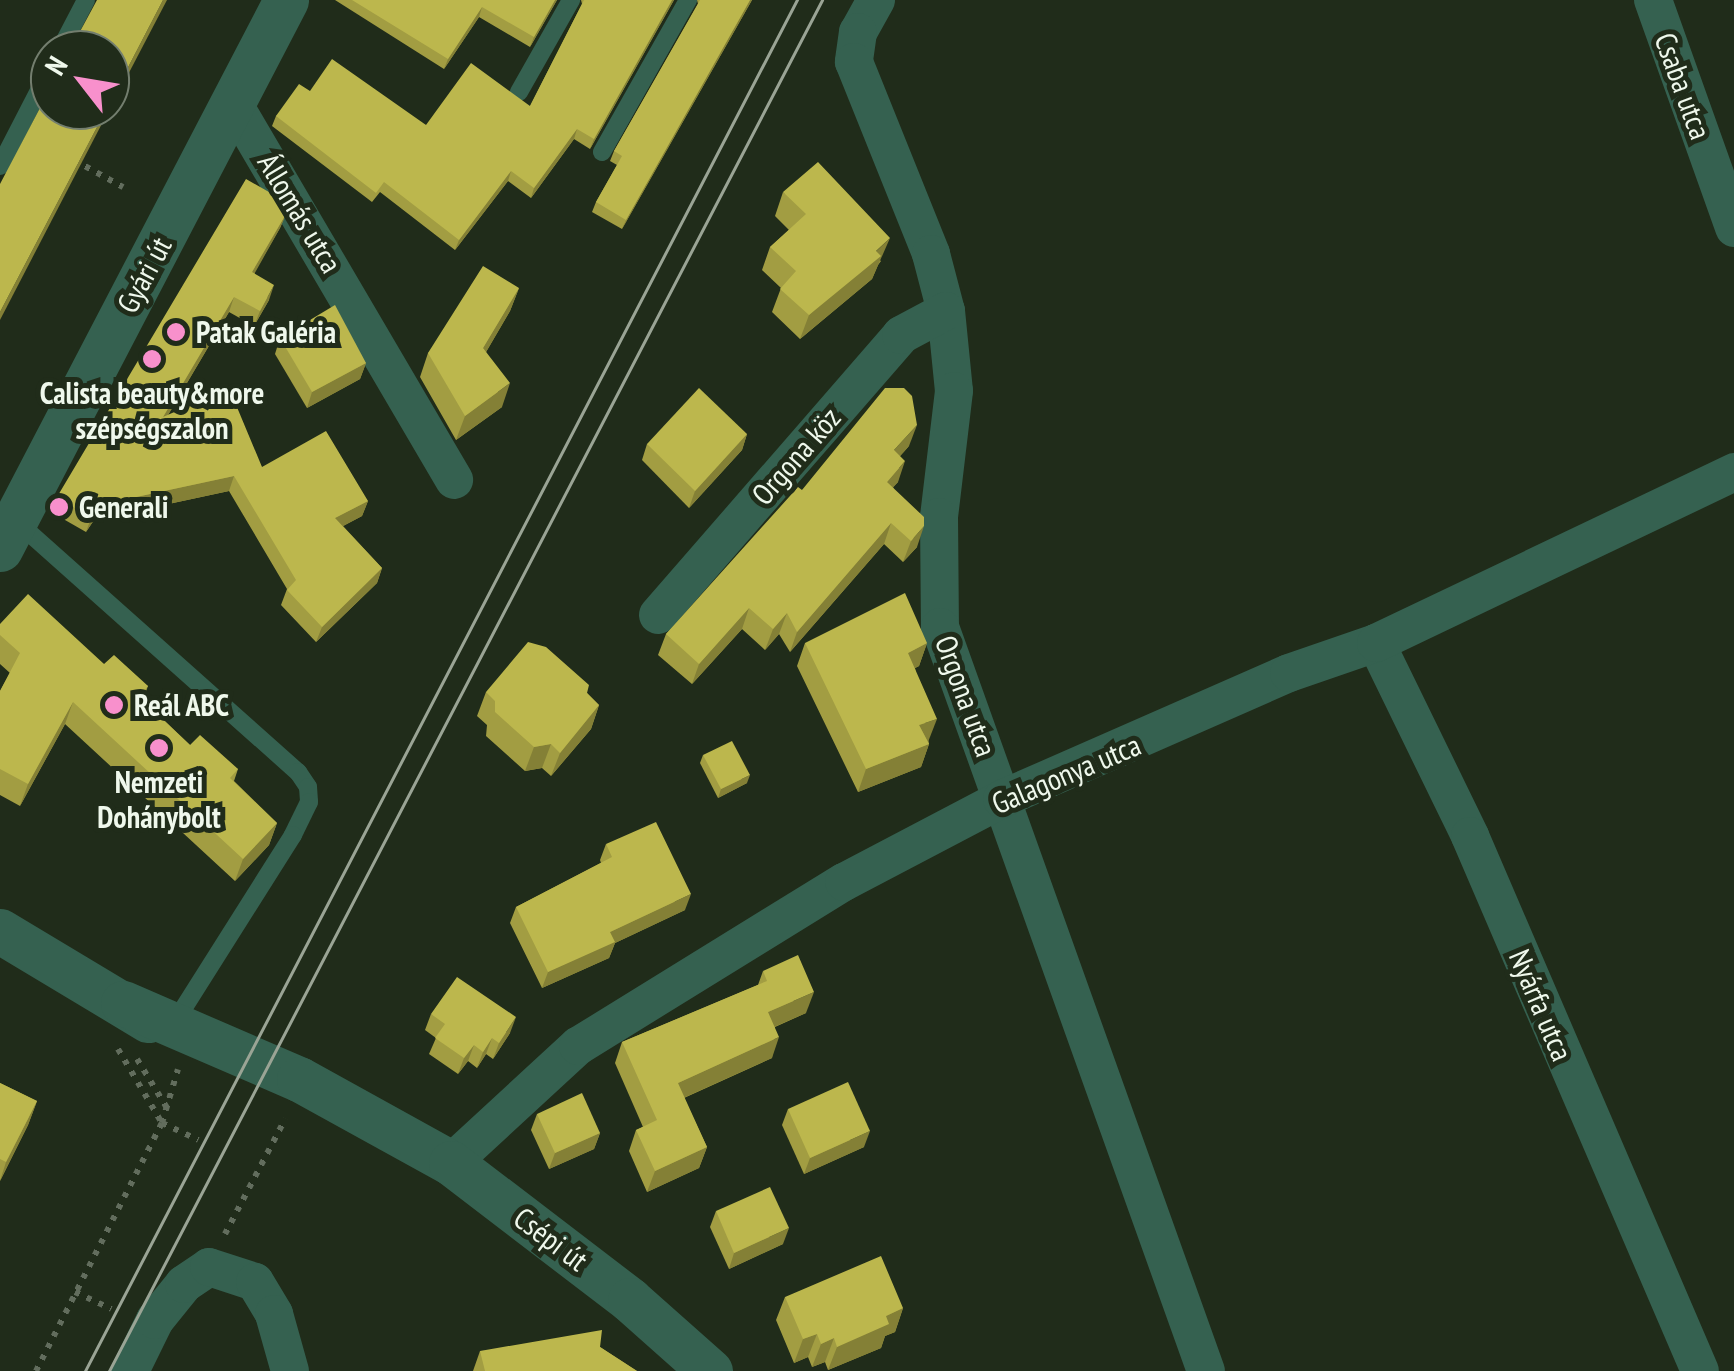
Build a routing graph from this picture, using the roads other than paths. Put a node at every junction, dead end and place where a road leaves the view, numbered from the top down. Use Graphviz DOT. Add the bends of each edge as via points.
graph roads {
  1 [pos="86,0"];
  2 [pos="286,0"];
  3 [pos="571,0"];
  4 [pos="688,0"];
  5 [pos="876,0"];
  6 [pos="1653,0"];
  7 [pos="70,30"];
  8 [pos="518,92"];
  9 [pos="233,103"];
  10 [pos="30,108"];
  11 [pos="602,152"];
  12 [pos="0,166"];
  13 [pos="1734,228"];
  14 [pos="946,311"];
  15 [pos="1734,472"];
  16 [pos="454,480"];
  17 [pos="8,535"];
  18 [pos="658,615"];
  19 [pos="1376,642"];
  20 [pos="1002,799"];
  21 [pos="0,931"];
  22 [pos="120,1027"];
  23 [pos="177,1043"];
  24 [pos="379,1126"];
  25 [pos="450,1163"];
  26 [pos="130,1371"];
  27 [pos="290,1371"];
  28 [pos="710,1371"];
  29 [pos="1206,1371"];
  30 [pos="1700,1371"];
  1 -- 7 [label="lane"];
  2 -- 9 [label="street, Gyári út"];
  3 -- 8 [label="lane"];
  4 -- 11 [label="lane"];
  5 -- 14 [label="street, Orgona utca" via="858,32 854,62 931,254"];
  6 -- 13 [label="street, Csaba utca"];
  9 -- 16 [label="street, Állomás utca"];
  9 -- 17 [label="street, Gyári út"];
  10 -- 12 [label="lane"];
  14 -- 18 [label="street, Orgona köz" via="901,335"];
  14 -- 20 [label="street, Orgona utca" via="954,391 939,516 940,627"];
  15 -- 19 [label="street, Galagonya utca"];
  17 -- 23 [label="lane" via="298,772 308,787 309,802 293,835"];
  19 -- 20 [label="street, Galagonya utca"];
  19 -- 30 [label="street, Nyárfa utca" via="1470,836"];
  20 -- 25 [label="street, Galagonya utca" via="691,971 578,1046"];
  20 -- 29 [label="street, Orgona utca"];
  21 -- 22 [label="street, Csépi út"];
  22 -- 23 [label="street, Csépi út"];
  22 -- 24 [label="street, Csépi út" via="282,1101"];
  23 -- 24 [label="street, Csépi út" via="300,1078"];
  24 -- 25 [label="street, Csépi út"];
  25 -- 28 [label="street, Csépi út" via="630,1300"];
  26 -- 27 [label="street" via="155,1320 184,1284 210,1267 255,1282 274,1314"];
}
